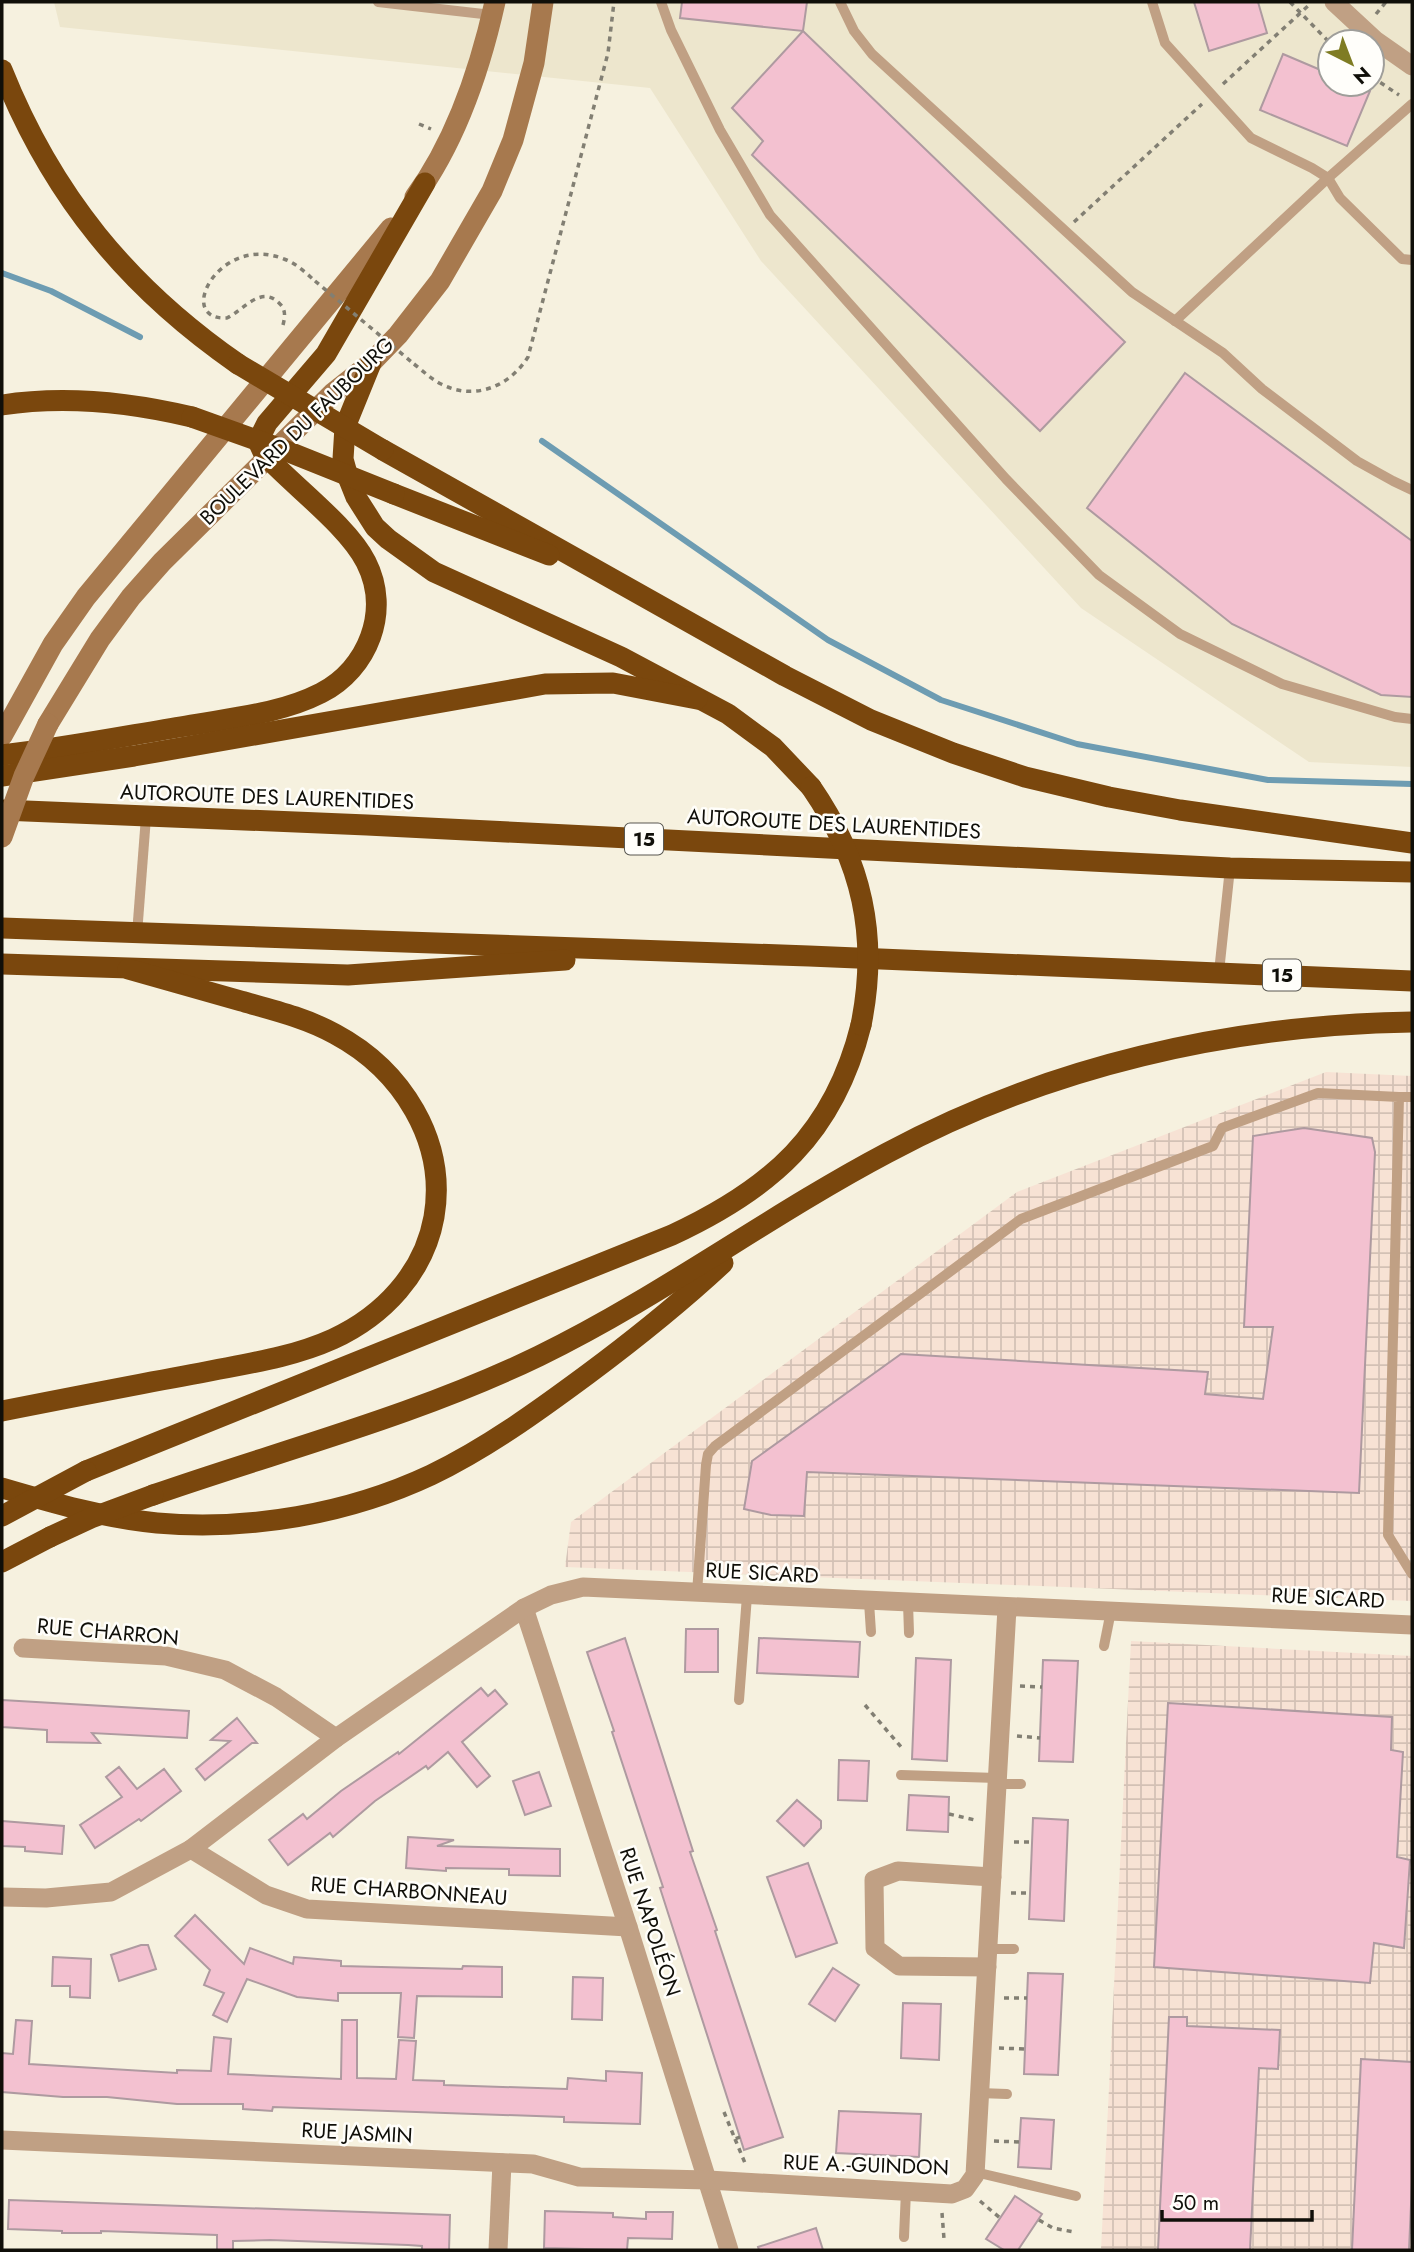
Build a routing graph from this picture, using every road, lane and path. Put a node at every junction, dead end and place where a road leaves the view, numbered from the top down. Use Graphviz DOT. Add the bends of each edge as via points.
graph roads {
  1 [pos="378,2"];
  2 [pos="544,2"];
  3 [pos="614,2"];
  4 [pos="661,2"];
  5 [pos="840,2"];
  6 [pos="1152,2"];
  7 [pos="1290,2"];
  8 [pos="1334,2"];
  9 [pos="1386,2"];
  10 [pos="1309,5"];
  11 [pos="493,8"];
  12 [pos="1300,13"];
  13 [pos="1376,15"];
  14 [pos="1316,29"];
  15 [pos="1412,66"];
  16 [pos="2,70"];
  17 [pos="1386,86"];
  18 [pos="1212,94"];
  19 [pos="1400,96"];
  20 [pos="1412,104"];
  21 [pos="1328,178"];
  22 [pos="425,183"];
  23 [pos="1065,231"];
  24 [pos="1412,260"];
  25 [pos="1175,321"];
  26 [pos="277,333"];
  27 [pos="372,363"];
  28 [pos="2,405"];
  29 [pos="267,458"];
  30 [pos="1412,489"];
  31 [pos="615,580"];
  32 [pos="697,699"];
  33 [pos="1412,719"];
  34 [pos="4,732"];
  35 [pos="2,755"];
  36 [pos="2,776"];
  37 [pos="2,810"];
  38 [pos="146,817"];
  39 [pos="2,837"];
  40 [pos="1412,843"];
  41 [pos="1230,868"];
  42 [pos="1412,872"];
  43 [pos="2,928"];
  44 [pos="137,934"];
  45 [pos="676,952"];
  46 [pos="2,964"];
  47 [pos="128,969"];
  48 [pos="1219,972"];
  49 [pos="1412,981"];
  50 [pos="1412,1022"];
  51 [pos="1399,1097"];
  52 [pos="1412,1097"];
  53 [pos="766,1224"];
  54 [pos="7,1406"];
  55 [pos="2,1488"];
  56 [pos="2,1516"];
  57 [pos="2,1562"];
  58 [pos="1412,1574"];
  59 [pos="697,1593"];
  60 [pos="747,1595"];
  61 [pos="869,1602"];
  62 [pos="908,1604"];
  63 [pos="524,1608"];
  64 [pos="1007,1608"];
  65 [pos="1111,1611"];
  66 [pos="1412,1625"];
  67 [pos="871,1632"];
  68 [pos="909,1633"];
  69 [pos="1104,1646"];
  70 [pos="23,1648"];
  71 [pos="739,1700"];
  72 [pos="865,1705"];
  73 [pos="336,1738"];
  74 [pos="902,1748"];
  75 [pos="901,1775"];
  76 [pos="997,1781"];
  77 [pos="1021,1784"];
  78 [pos="949,1814"];
  79 [pos="995,1825"];
  80 [pos="191,1849"];
  81 [pos="992,1877"];
  82 [pos="2,1897"];
  83 [pos="628,1927"];
  84 [pos="1014,1949"];
  85 [pos="987,1958"];
  86 [pos="979,2093"];
  87 [pos="1007,2094"];
  88 [pos="724,2112"];
  89 [pos="740,2137"];
  90 [pos="2,2140"];
  91 [pos="502,2163"];
  92 [pos="708,2180"];
  93 [pos="970,2180"];
  94 [pos="905,2191"];
  95 [pos="941,2193"];
  96 [pos="1076,2196"];
  97 [pos="1000,2218"];
  98 [pos="1038,2220"];
  99 [pos="1074,2232"];
  100 [pos="904,2237"];
  101 [pos="944,2239"];
  102 [pos="498,2250"];
  103 [pos="729,2250"];
  1 -- 11 [label="lane"];
  2 -- 27 [label="street, BOULEVARD DU FAUBOURG" via="521,113 492,191 440,281"];
  3 -- 26 [label="path, BOULEVARD DU FAUBOURG, bridge" via="608,53 522,367 503,383 477,392 462,391 442,385 414,364 290,261 261,254 240,257 212,277 203,301 209,312 227,318 256,297 271,298 285,316"];
  4 -- 33 [label="lane" via="720,130 770,215 1006,480 1099,576 1180,634 1282,684"];
  5 -- 23 [label="lane" via="854,32 872,54"];
  6 -- 18 [label="lane" via="1165,43"];
  7 -- 12 [label="path"];
  8 -- 15 [label="street"];
  9 -- 13 [label="path"];
  10 -- 12 [label="path"];
  11 -- 22 [label="street, BOULEVARD DU FAUBOURG" via="468,92"];
  12 -- 14 [label="path"];
  12 -- 18 [label="path"];
  16 -- 31 [label="highway, bridge" via="28,132 81,217 163,307 238,364"];
  17 -- 19 [label="path"];
  18 -- 21 [label="lane" via="1251,138"];
  18 -- 23 [label="path"];
  20 -- 21 [label="lane"];
  21 -- 24 [label="lane" via="1361,221 1402,259"];
  21 -- 25 [label="lane"];
  22 -- 29 [label="highway" via="326,354 261,430 258,440"];
  22 -- 34 [label="street, BOULEVARD DU FAUBOURG" via="86,597 53,644"];
  23 -- 25 [label="lane" via="1132,292"];
  25 -- 30 [label="lane" via="1223,353 1262,389 1357,461"];
  27 -- 29 [label="street, BOULEVARD DU FAUBOURG" via="333,393"];
  27 -- 32 [label="highway" via="342,444 348,477 375,527 434,572 621,657"];
  28 -- 31 [label="highway, bridge" via="87,400 192,418"];
  29 -- 35 [label="highway" via="342,531 366,561 373,578 374,628 351,671 322,692 280,708"];
  29 -- 39 [label="street, BOULEVARD DU FAUBOURG, bridge" via="131,597 87,659 48,724"];
  31 -- 40 [label="highway" via="871,720 997,769 1142,804"];
  32 -- 36 [label="highway" via="613,683 545,684"];
  32 -- 56 [label="highway, bridge" via="729,714 762,738 811,787 840,838 861,894 869,947 862,1025 845,1077 809,1136 762,1184 672,1235 86,1471"];
  37 -- 38 [label="highway, AUTOROUTE DES LAURENTIDES / 15"];
  38 -- 41 [label="highway, AUTOROUTE DES LAURENTIDES / 15"];
  38 -- 44 [label="lane"];
  41 -- 42 [label="highway, AUTOROUTE DES LAURENTIDES / 15"];
  41 -- 48 [label="lane"];
  43 -- 44 [label="highway, 15"];
  44 -- 45 [label="highway, 15"];
  45 -- 47 [label="highway" via="348,975"];
  45 -- 48 [label="highway, 15"];
  46 -- 47 [label="highway"];
  47 -- 54 [label="highway" via="293,1016 335,1034 369,1057 401,1090 424,1126 435,1166 433,1222 416,1266 397,1292 371,1317 333,1339 285,1355"];
  48 -- 49 [label="highway, 15"];
  50 -- 53 [label="highway" via="1222,1038 1071,1075 943,1125 853,1171"];
  51 -- 52 [label="lane"];
  51 -- 58 [label="lane" via="1388,1535"];
  51 -- 59 [label="lane" via="1318,1093 1222,1128 1213,1146 1021,1219 708,1454"];
  53 -- 55 [label="highway" via="670,1312 544,1406 457,1462 395,1490 314,1514 202,1525 112,1517"];
  53 -- 57 [label="highway, bridge" via="616,1316 506,1371 396,1414 92,1518"];
  59 -- 60 [label="street, RUE SICARD"];
  59 -- 63 [label="street, RUE SICARD" via="583,1587"];
  60 -- 61 [label="street, RUE SICARD"];
  60 -- 71 [label="lane"];
  61 -- 62 [label="street, RUE SICARD"];
  61 -- 67 [label="lane"];
  62 -- 64 [label="street, RUE SICARD"];
  62 -- 68 [label="lane"];
  63 -- 73 [label="street, RUE SICARD"];
  63 -- 83 [label="street, RUE NAPOLÉON"];
  64 -- 65 [label="street, RUE SICARD"];
  64 -- 76 [label="street, RUE A.-GUINDON"];
  65 -- 66 [label="street, RUE SICARD"];
  65 -- 69 [label="lane"];
  70 -- 73 [label="street, RUE CHARRON" via="166,1656 225,1670 276,1697"];
  72 -- 74 [label="path"];
  73 -- 80 [label="street, RUE SICARD"];
  75 -- 76 [label="lane"];
  76 -- 77 [label="lane"];
  76 -- 79 [label="street, RUE A.-GUINDON"];
  78 -- 79 [label="path"];
  79 -- 81 [label="street, RUE A.-GUINDON"];
  80 -- 82 [label="street" via="111,1892"];
  80 -- 83 [label="street, RUE CHARBONNEAU" via="266,1895 307,1909"];
  81 -- 85 [label="street, RUE A.-GUINDON"];
  81 -- 85 [label="street" via="898,1871 874,1880 873,1895 875,1948 900,1966"];
  83 -- 92 [label="street, RUE NAPOLÉON"];
  84 -- 85 [label="lane"];
  85 -- 86 [label="street, RUE A.-GUINDON"];
  86 -- 87 [label="lane"];
  86 -- 93 [label="street, RUE A.-GUINDON"];
  88 -- 89 [label="path" via="735,2139"];
  90 -- 91 [label="street, RUE JASMIN"];
  91 -- 92 [label="street, RUE JASMIN" via="533,2164 579,2177"];
  91 -- 102 [label="street"];
  92 -- 94 [label="street, RUE A.-GUINDON"];
  92 -- 103 [label="street, RUE NAPOLÉON"];
  93 -- 95 [label="street, RUE A.-GUINDON" via="952,2194"];
  93 -- 96 [label="lane"];
  93 -- 97 [label="path"];
  94 -- 95 [label="street, RUE A.-GUINDON"];
  94 -- 100 [label="lane"];
  95 -- 101 [label="path"];
  98 -- 99 [label="path"];
}
